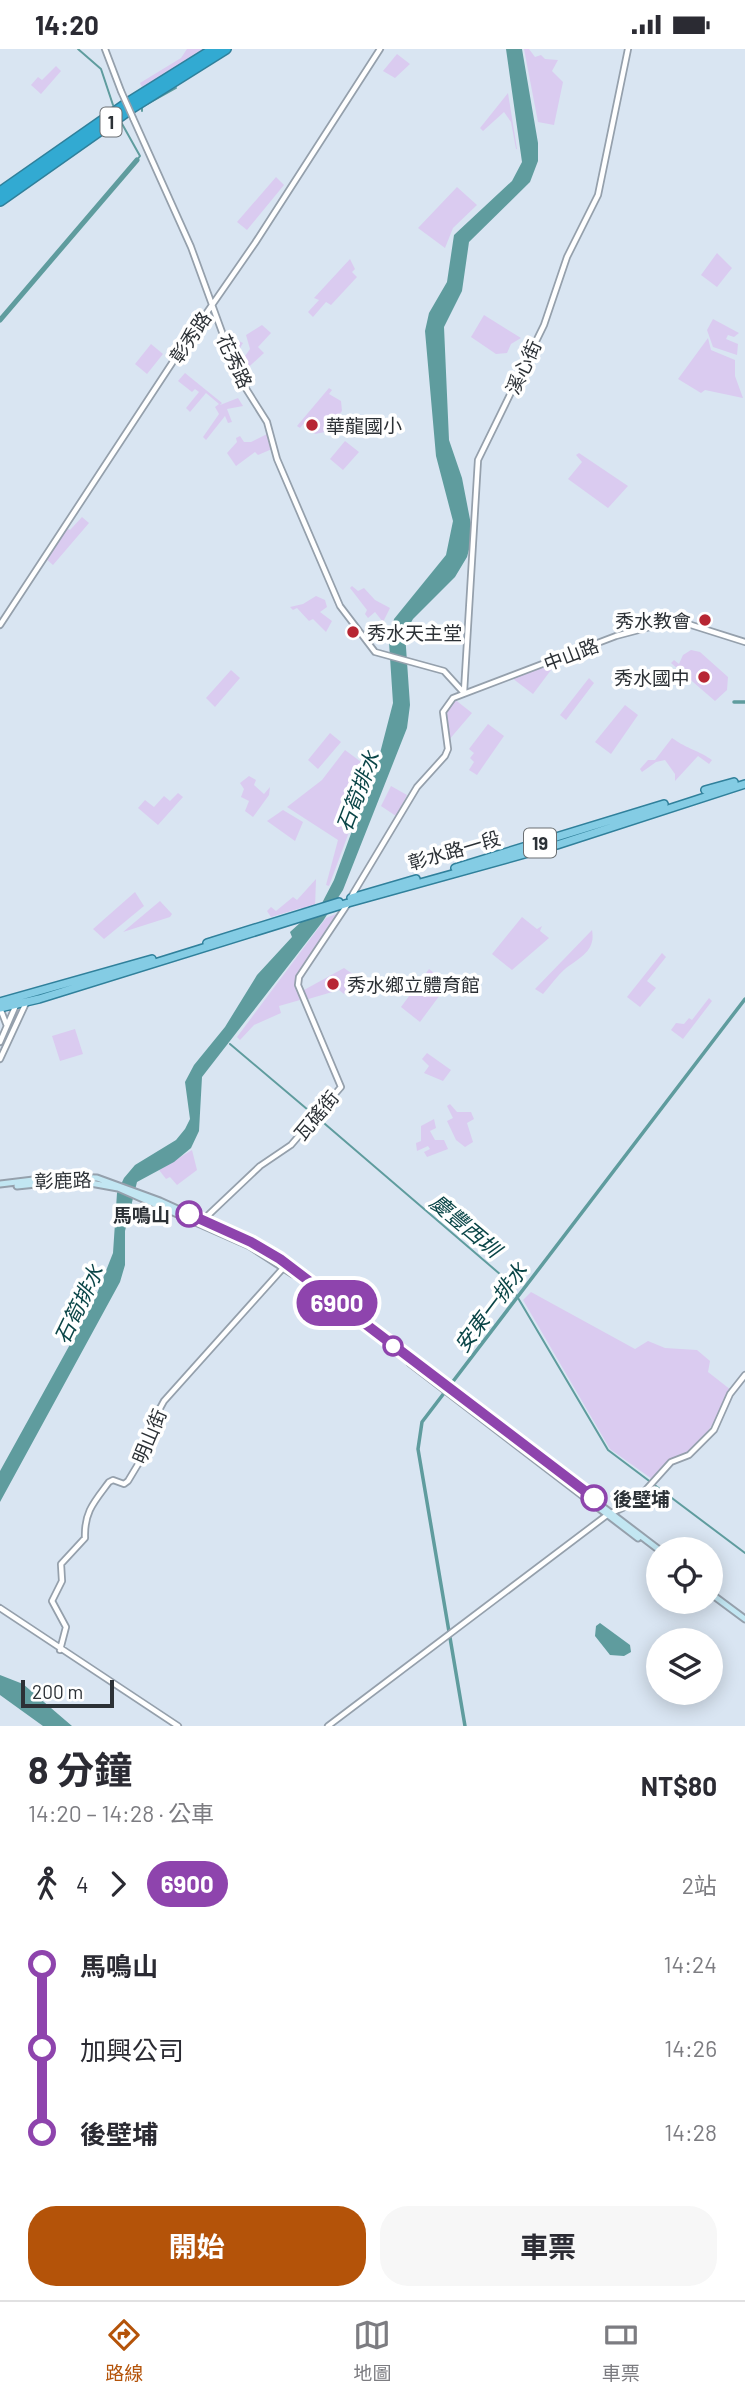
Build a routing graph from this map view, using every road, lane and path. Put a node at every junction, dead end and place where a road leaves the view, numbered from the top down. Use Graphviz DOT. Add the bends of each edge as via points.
graph roads {
  1 [pos="105,49"];
  2 [pos="214,49"];
  3 [pos="226,49"];
  4 [pos="380,49"];
  5 [pos="628,49"];
  6 [pos="0,192"];
  7 [pos="0,201"];
  8 [pos="211,305"];
  9 [pos="0,625"];
  10 [pos="745,642"];
  11 [pos="464,693"];
  12 [pos="745,781"];
  13 [pos="349,901"];
  14 [pos="294,917"];
  15 [pos="29,998"];
  16 [pos="18,1001"];
  17 [pos="0,1002"];
  18 [pos="0,1008"];
  19 [pos="7,1026"];
  20 [pos="0,1042"];
  21 [pos="0,1059"];
  22 [pos="0,1186"];
  23 [pos="136,1193"];
  24 [pos="194,1221"];
  25 [pos="204,1221"];
  26 [pos="251,1244"];
  27 [pos="285,1266"];
  28 [pos="745,1375"];
  29 [pos="609,1514"];
  30 [pos="646,1542"];
  31 [pos="723,1601"];
  32 [pos="0,1608"];
  33 [pos="745,1617"];
  34 [pos="60,1650"];
  35 [pos="178,1726"];
  36 [pos="328,1726"];
  1 -- 8 [label="street, 花秀路, bridge" via="191,247"];
  2 -- 6 [label="highway, 1"];
  3 -- 7 [label="highway, 1" via="132,108"];
  4 -- 8 [label="street, 彰秀路"];
  5 -- 11 [label="street, 溪心街" via="597,195 567,257 544,325 478,460"];
  8 -- 9 [label="street, 彰秀路"];
  8 -- 11 [label="street, 花秀路" via="240,379 269,426 277,459 340,606 375,652 444,671"];
  10 -- 11 [label="street, 中山路" via="688,624 654,626"];
  11 -- 13 [label="street" via="444,707 445,756 417,787"];
  12 -- 13 [label="main road, 彰水路一段 / 19" via="557,845"];
  13 -- 14 [label="main road, 19"];
  13 -- 14 [label="main road, 彰水路一段 / 19"];
  13 -- 25 [label="street, 瓦磘街" via="298,985 341,1087 291,1145 260,1166"];
  14 -- 15 [label="main road, 19"];
  15 -- 16 [label="main road, 19"];
  15 -- 21 [label="street"];
  16 -- 17 [label="main road, 19"];
  16 -- 18 [label="main road, 19"];
  16 -- 19 [label="street"];
  18 -- 19 [label="street"];
  19 -- 20 [label="street"];
  22 -- 23 [label="main road, 彰鹿路" via="75,1180"];
  23 -- 24 [label="main road, 彰鹿路"];
  23 -- 25 [label="main road, 彰鹿路"];
  24 -- 25 [label="street"];
  24 -- 26 [label="main road, 彰鹿路"];
  25 -- 26 [label="main road, 彰鹿路"];
  26 -- 27 [label="main road, 彰鹿路"];
  27 -- 29 [label="main road, 彰鹿路"];
  27 -- 34 [label="street, 明山街" via="164,1401 153,1421 146,1451 128,1481 124,1485 111,1480 89,1511 83,1524 85,1538 61,1564 62,1581 52,1601 66,1627"];
  28 -- 29 [label="street" via="730,1394 714,1430 689,1455 671,1462 635,1502"];
  29 -- 30 [label="main road, 彰鹿路"];
  29 -- 36 [label="street"];
  31 -- 33 [label="main road"];
  32 -- 34 [label="street"];
  34 -- 35 [label="street"];
}
